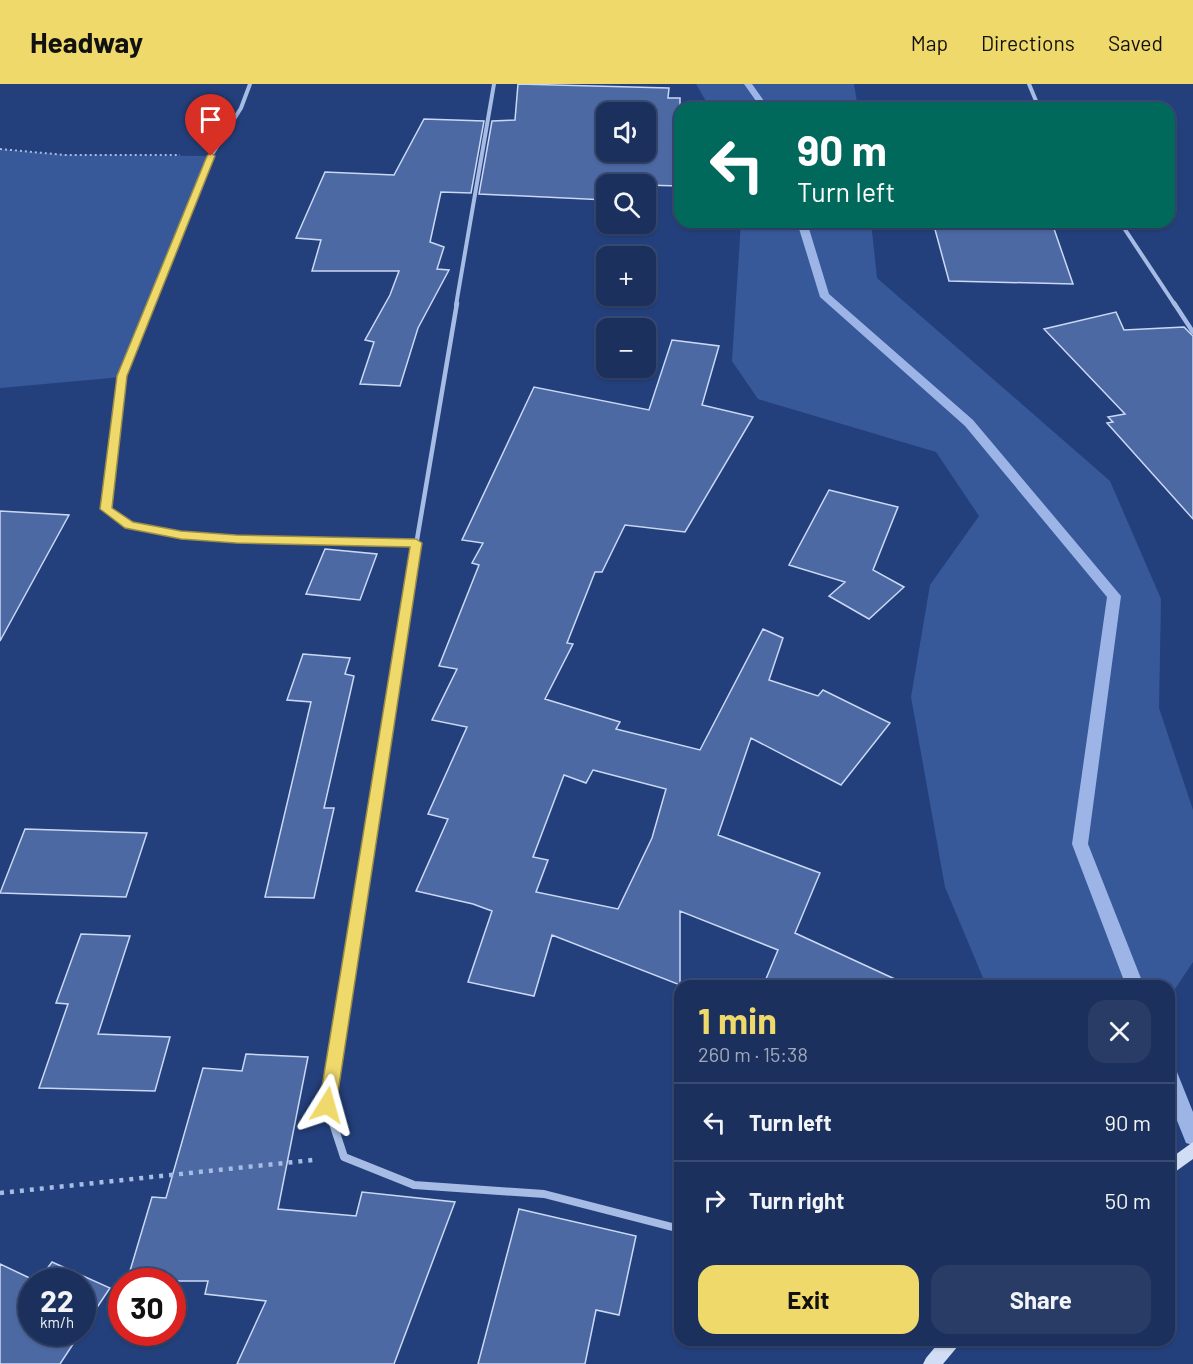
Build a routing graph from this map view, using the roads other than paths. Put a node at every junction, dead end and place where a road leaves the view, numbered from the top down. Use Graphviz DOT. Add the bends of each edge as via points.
graph roads {
  1 [pos="250,84"];
  2 [pos="494,84"];
  3 [pos="1029,84"];
  4 [pos="1036,102"];
  5 [pos="1124,228"];
  6 [pos="1193,332"];
  7 [pos="416,543"];
  8 [pos="1193,1149"];
  9 [pos="1175,1164"];
  10 [pos="674,1227"];
  11 [pos="947,1346"];
  12 [pos="932,1364"];
  1 -- 7 [label="street" via="241,108 211,156 122,376 106,509 130,526 181,535"];
  2 -- 7 [label="street"];
  3 -- 4 [label="street"];
  5 -- 6 [label="street"];
  7 -- 10 [label="street" via="327,1105 344,1157 414,1185 544,1194"];
  8 -- 9 [label="main road"];
  11 -- 12 [label="main road"];
}
